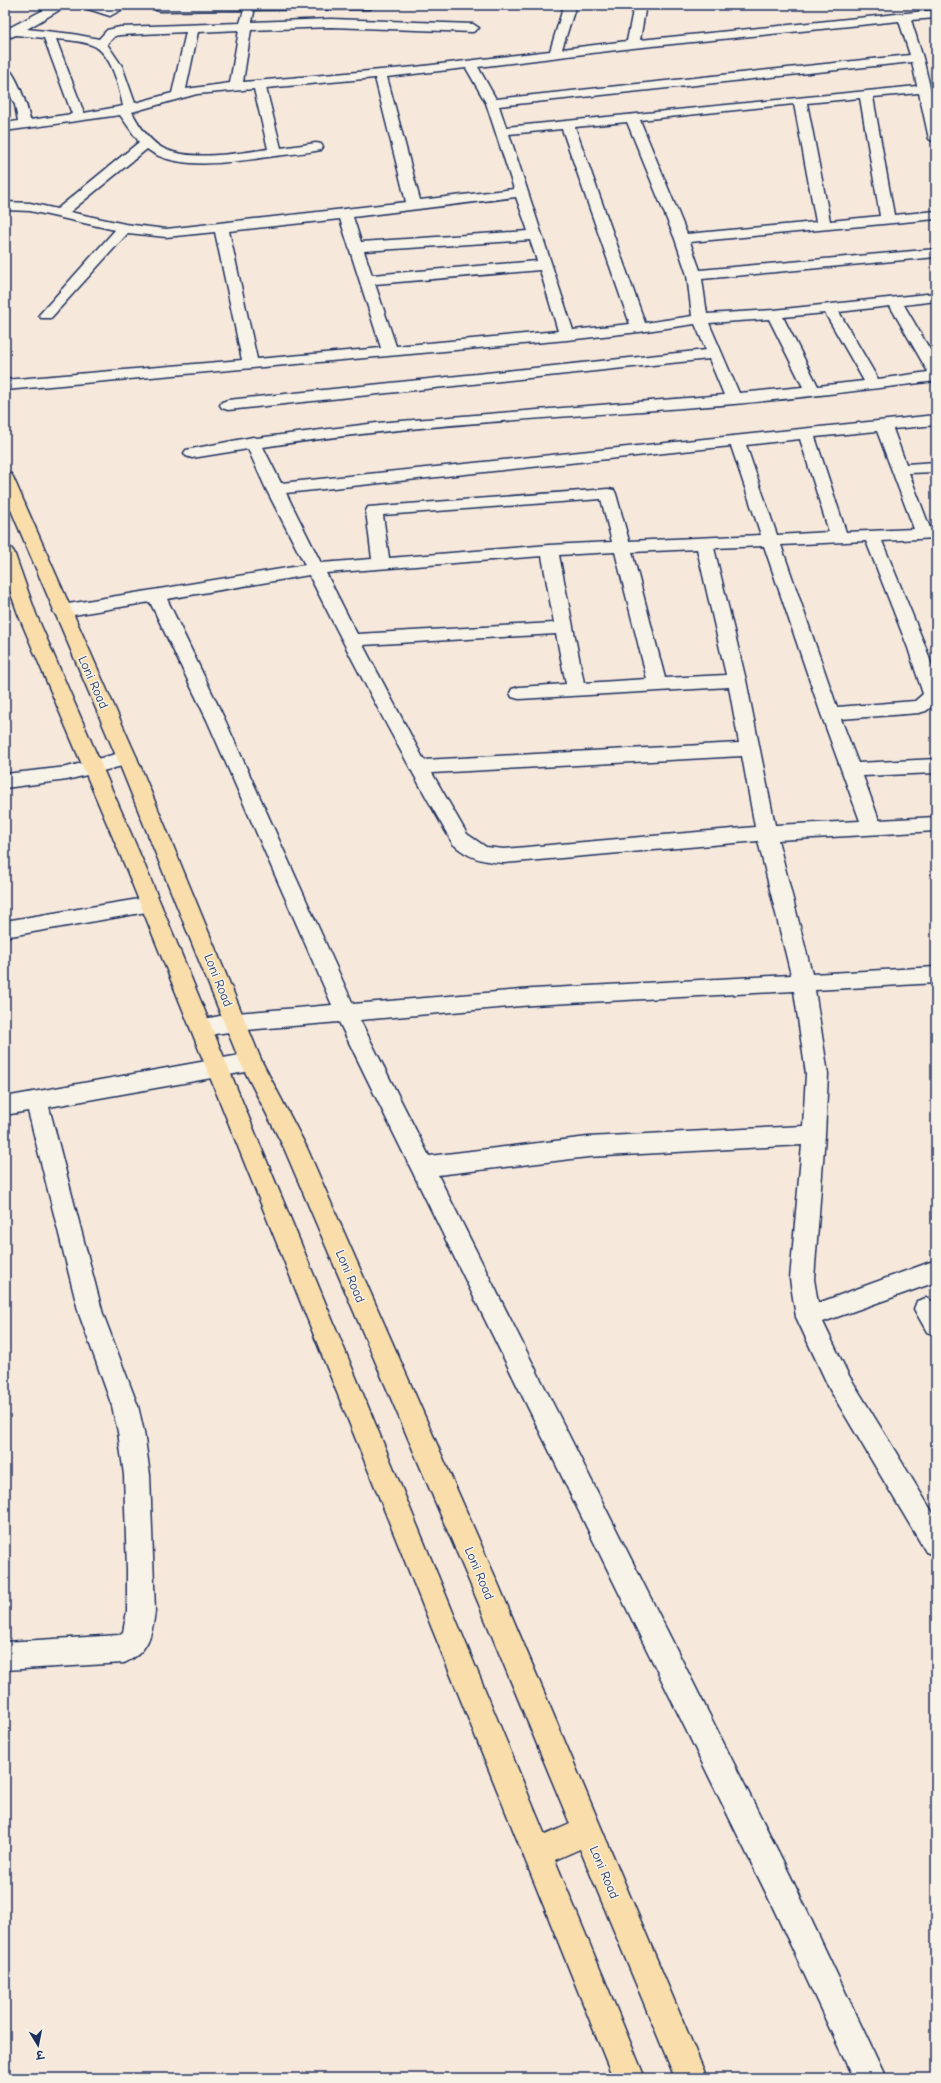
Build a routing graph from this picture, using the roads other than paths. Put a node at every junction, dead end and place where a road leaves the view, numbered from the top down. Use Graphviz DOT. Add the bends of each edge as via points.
graph roads {
  1 [pos="62,5"];
  2 [pos="89,5"];
  3 [pos="124,5"];
  4 [pos="250,5"];
  5 [pos="370,5"];
  6 [pos="570,5"];
  7 [pos="640,5"];
  8 [pos="160,7"];
  9 [pos="936,14"];
  10 [pos="904,18"];
  11 [pos="246,25"];
  12 [pos="193,27"];
  13 [pos="473,28"];
  14 [pos="13,31"];
  15 [pos="49,36"];
  16 [pos="5,41"];
  17 [pos="100,44"];
  18 [pos="633,44"];
  19 [pos="555,52"];
  20 [pos="917,58"];
  21 [pos="470,64"];
  22 [pos="5,71"];
  23 [pos="380,73"];
  24 [pos="259,84"];
  25 [pos="236,86"];
  26 [pos="924,89"];
  27 [pos="866,95"];
  28 [pos="178,96"];
  29 [pos="800,100"];
  30 [pos="492,104"];
  31 [pos="127,109"];
  32 [pos="632,117"];
  33 [pos="80,118"];
  34 [pos="568,124"];
  35 [pos="25,125"];
  36 [pos="5,128"];
  37 [pos="501,131"];
  38 [pos="936,140"];
  39 [pos="146,143"];
  40 [pos="316,147"];
  41 [pos="275,152"];
  42 [pos="520,192"];
  43 [pos="414,205"];
  44 [pos="5,206"];
  45 [pos="59,214"];
  46 [pos="346,214"];
  47 [pos="936,216"];
  48 [pos="888,220"];
  49 [pos="824,226"];
  50 [pos="125,228"];
  51 [pos="221,228"];
  52 [pos="536,235"];
  53 [pos="682,240"];
  54 [pos="356,247"];
  55 [pos="936,253"];
  56 [pos="546,265"];
  57 [pos="694,275"];
  58 [pos="367,280"];
  59 [pos="936,297"];
  60 [pos="894,301"];
  61 [pos="829,308"];
  62 [pos="774,314"];
  63 [pos="46,315"];
  64 [pos="700,319"];
  65 [pos="639,328"];
  66 [pos="567,335"];
  67 [pos="390,351"];
  68 [pos="714,354"];
  69 [pos="250,364"];
  70 [pos="936,373"];
  71 [pos="936,376"];
  72 [pos="5,385"];
  73 [pos="874,385"];
  74 [pos="812,390"];
  75 [pos="734,399"];
  76 [pos="228,405"];
  77 [pos="936,420"];
  78 [pos="883,425"];
  79 [pos="806,433"];
  80 [pos="737,441"];
  81 [pos="253,442"];
  82 [pos="192,453"];
  83 [pos="936,467"];
  84 [pos="899,469"];
  85 [pos="5,477"];
  86 [pos="274,489"];
  87 [pos="930,533"];
  88 [pos="839,536"];
  89 [pos="872,536"];
  90 [pos="769,540"];
  91 [pos="704,543"];
  92 [pos="623,547"];
  93 [pos="549,550"];
  94 [pos="5,552"];
  95 [pos="381,563"];
  96 [pos="315,568"];
  97 [pos="156,595"];
  98 [pos="62,611"];
  99 [pos="564,628"];
  100 [pos="350,640"];
  101 [pos="738,680"];
  102 [pos="658,685"];
  103 [pos="576,689"];
  104 [pos="519,693"];
  105 [pos="830,714"];
  106 [pos="750,749"];
  107 [pos="127,758"];
  108 [pos="936,766"];
  109 [pos="418,767"];
  110 [pos="93,769"];
  111 [pos="851,770"];
  112 [pos="5,781"];
  113 [pos="936,824"];
  114 [pos="872,827"];
  115 [pos="766,833"];
  116 [pos="151,905"];
  117 [pos="5,929"];
  118 [pos="936,974"];
  119 [pos="803,981"];
  120 [pos="346,1013"];
  121 [pos="236,1022"];
  122 [pos="201,1027"];
  123 [pos="251,1062"];
  124 [pos="217,1068"];
  125 [pos="36,1100"];
  126 [pos="5,1106"];
  127 [pos="814,1135"];
  128 [pos="421,1167"];
  129 [pos="936,1271"];
  130 [pos="808,1317"];
  131 [pos="936,1543"];
  132 [pos="5,1656"];
  133 [pos="588,1831"];
  134 [pos="537,1853"];
  135 [pos="629,2078"];
  136 [pos="690,2078"];
  137 [pos="870,2078"];
  1 -- 14 [label="street"];
  2 -- 3 [label="street" via="110,12"];
  4 -- 5 [label="street"];
  4 -- 8 [label="street"];
  4 -- 11 [label="street"];
  6 -- 19 [label="street"];
  7 -- 18 [label="street"];
  9 -- 10 [label="street"];
  10 -- 18 [label="street" via="869,16"];
  10 -- 20 [label="street"];
  11 -- 12 [label="street"];
  11 -- 13 [label="street" via="331,22"];
  11 -- 25 [label="street"];
  12 -- 17 [label="street" via="120,31 111,33"];
  12 -- 28 [label="street"];
  14 -- 15 [label="street"];
  14 -- 16 [label="street"];
  15 -- 17 [label="street" via="88,39"];
  15 -- 33 [label="street"];
  17 -- 31 [label="street" via="122,76"];
  18 -- 19 [label="street"];
  19 -- 21 [label="street"];
  20 -- 26 [label="street"];
  20 -- 30 [label="street"];
  21 -- 23 [label="street"];
  21 -- 30 [label="street"];
  22 -- 35 [label="street" via="21,105"];
  23 -- 24 [label="street"];
  23 -- 43 [label="street"];
  24 -- 25 [label="street"];
  24 -- 41 [label="street"];
  25 -- 28 [label="street" via="196,90"];
  26 -- 27 [label="street"];
  26 -- 38 [label="street"];
  27 -- 29 [label="street"];
  27 -- 48 [label="street"];
  28 -- 31 [label="street"];
  29 -- 32 [label="street"];
  29 -- 49 [label="street"];
  30 -- 37 [label="street"];
  31 -- 33 [label="street"];
  31 -- 39 [label="street"];
  32 -- 34 [label="street"];
  32 -- 53 [label="street"];
  33 -- 35 [label="street"];
  34 -- 37 [label="street"];
  34 -- 65 [label="street"];
  35 -- 36 [label="street"];
  37 -- 42 [label="street"];
  39 -- 41 [label="street" via="162,153 201,159"];
  39 -- 45 [label="street"];
  40 -- 41 [label="street"];
  42 -- 43 [label="street"];
  42 -- 52 [label="street"];
  43 -- 46 [label="street"];
  44 -- 45 [label="street"];
  45 -- 50 [label="street"];
  46 -- 51 [label="street"];
  46 -- 54 [label="street"];
  47 -- 48 [label="street"];
  48 -- 49 [label="street"];
  49 -- 53 [label="street"];
  50 -- 51 [label="street" via="166,233"];
  50 -- 63 [label="street"];
  51 -- 69 [label="street"];
  52 -- 54 [label="street"];
  52 -- 56 [label="street"];
  53 -- 57 [label="street"];
  54 -- 58 [label="street"];
  55 -- 57 [label="street"];
  56 -- 58 [label="street"];
  56 -- 66 [label="street"];
  57 -- 64 [label="street"];
  58 -- 67 [label="street"];
  59 -- 60 [label="street"];
  60 -- 61 [label="street"];
  60 -- 70 [label="street"];
  61 -- 62 [label="street"];
  61 -- 73 [label="street"];
  62 -- 64 [label="street"];
  62 -- 74 [label="street"];
  64 -- 65 [label="street"];
  64 -- 68 [label="street"];
  65 -- 66 [label="street"];
  66 -- 67 [label="street"];
  67 -- 69 [label="street"];
  68 -- 75 [label="street"];
  68 -- 76 [label="street"];
  69 -- 72 [label="street"];
  71 -- 73 [label="street"];
  73 -- 74 [label="street"];
  74 -- 75 [label="street"];
  75 -- 81 [label="street" via="401,424"];
  77 -- 78 [label="street"];
  78 -- 79 [label="street"];
  78 -- 84 [label="street"];
  79 -- 80 [label="street"];
  79 -- 88 [label="street"];
  80 -- 86 [label="street"];
  80 -- 90 [label="street"];
  81 -- 82 [label="street"];
  81 -- 86 [label="street"];
  83 -- 84 [label="street"];
  84 -- 87 [label="street"];
  85 -- 98 [label="highway, Loni Road"];
  86 -- 96 [label="street"];
  87 -- 89 [label="street"];
  88 -- 89 [label="street"];
  88 -- 90 [label="street"];
  89 -- 105 [label="street" via="917,648 932,694 928,701 918,707"];
  90 -- 91 [label="street"];
  90 -- 105 [label="street"];
  91 -- 92 [label="street"];
  91 -- 101 [label="street"];
  92 -- 93 [label="street"];
  92 -- 95 [label="street" via="608,494 374,511"];
  92 -- 102 [label="street"];
  93 -- 95 [label="street"];
  93 -- 99 [label="street"];
  94 -- 110 [label="highway" via="27,614"];
  95 -- 96 [label="street"];
  96 -- 97 [label="street"];
  96 -- 100 [label="street"];
  97 -- 98 [label="street"];
  97 -- 120 [label="street" via="216,720"];
  98 -- 107 [label="highway, Loni Road"];
  99 -- 100 [label="street"];
  99 -- 103 [label="street"];
  100 -- 109 [label="street"];
  101 -- 102 [label="street"];
  101 -- 106 [label="street"];
  102 -- 103 [label="street"];
  103 -- 104 [label="street"];
  105 -- 111 [label="street"];
  106 -- 109 [label="street"];
  106 -- 115 [label="street"];
  107 -- 110 [label="street"];
  107 -- 121 [label="highway, Loni Road"];
  108 -- 111 [label="street"];
  109 -- 115 [label="street" via="460,839 470,849 484,855 504,856"];
  110 -- 112 [label="street" via="40,779"];
  110 -- 116 [label="highway"];
  111 -- 114 [label="street"];
  113 -- 114 [label="street"];
  114 -- 115 [label="street"];
  115 -- 119 [label="street"];
  116 -- 117 [label="street"];
  116 -- 122 [label="highway"];
  118 -- 119 [label="street"];
  119 -- 120 [label="street" via="533,997"];
  119 -- 127 [label="street" via="817,1074"];
  120 -- 121 [label="street"];
  120 -- 128 [label="street"];
  121 -- 122 [label="street"];
  121 -- 123 [label="highway, Loni Road"];
  122 -- 124 [label="highway"];
  123 -- 124 [label="street"];
  123 -- 133 [label="highway, Loni Road" via="298,1156"];
  124 -- 125 [label="street"];
  124 -- 134 [label="highway"];
  125 -- 126 [label="street"];
  125 -- 132 [label="street" via="92,1314 125,1406 131,1432 137,1475 140,1611 139,1627 133,1642 124,1649"];
  127 -- 128 [label="street" via="588,1147"];
  127 -- 130 [label="street" via="802,1279"];
  128 -- 137 [label="street" via="779,1886"];
  129 -- 130 [label="street"];
  130 -- 131 [label="street" via="823,1351 870,1435"];
  133 -- 134 [label="highway"];
  133 -- 136 [label="highway, Loni Road"];
  134 -- 135 [label="highway"];
}
